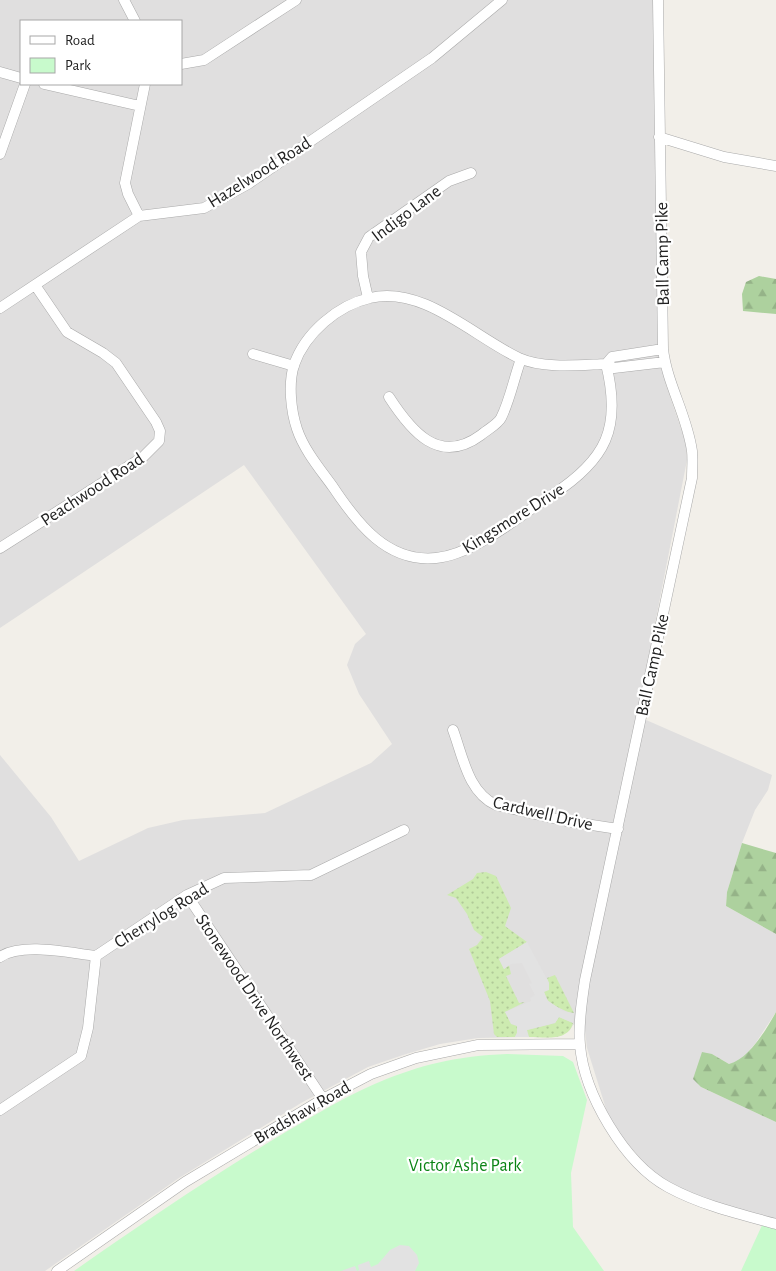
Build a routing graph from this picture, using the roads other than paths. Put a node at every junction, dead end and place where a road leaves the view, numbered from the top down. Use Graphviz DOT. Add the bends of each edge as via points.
graph roads {
  1 [pos="124,0"];
  2 [pos="296,0"];
  3 [pos="502,0"];
  4 [pos="658,0"];
  5 [pos="134,20"];
  6 [pos="182,64"];
  7 [pos="0,72"];
  8 [pos="20,78"];
  9 [pos="25,85"];
  10 [pos="48,85"];
  11 [pos="145,85"];
  12 [pos="140,106"];
  13 [pos="659,137"];
  14 [pos="0,154"];
  15 [pos="776,166"];
  16 [pos="471,173"];
  17 [pos="139,216"];
  18 [pos="34,285"];
  19 [pos="368,298"];
  20 [pos="0,308"];
  21 [pos="663,349"];
  22 [pos="253,354"];
  23 [pos="521,359"];
  24 [pos="665,362"];
  25 [pos="606,364"];
  26 [pos="294,366"];
  27 [pos="389,397"];
  28 [pos="0,548"];
  29 [pos="454,730"];
  30 [pos="618,829"];
  31 [pos="404,830"];
  32 [pos="187,895"];
  33 [pos="96,956"];
  34 [pos="0,957"];
  35 [pos="579,1044"];
  36 [pos="323,1099"];
  37 [pos="0,1110"];
  38 [pos="776,1224"];
  39 [pos="57,1271"];
  1 -- 5 [label="street"];
  2 -- 6 [label="street" via="204,60"];
  3 -- 17 [label="street, Hazelwood Road" via="432,58 248,184 204,208"];
  4 -- 13 [label="street, Ball Camp Pike"];
  7 -- 8 [label="street"];
  9 -- 14 [label="street"];
  10 -- 12 [label="street"];
  11 -- 12 [label="street"];
  12 -- 17 [label="street" via="126,183"];
  13 -- 15 [label="street" via="724,157"];
  13 -- 21 [label="street, Ball Camp Pike"];
  16 -- 19 [label="street, Indigo Lane" via="449,181 369,237 361,252"];
  17 -- 18 [label="street, Hazelwood Road"];
  18 -- 20 [label="street, Hazelwood Road"];
  18 -- 28 [label="street, Peachwood Road" via="67,332 116,363 156,422 159,441 152,451"];
  19 -- 23 [label="street, Kingsmore Drive" via="414,299"];
  19 -- 26 [label="street, Kingsmore Drive" via="326,320 315,331"];
  21 -- 24 [label="street, Ball Camp Pike"];
  21 -- 25 [label="street, Kingsmore Drive" via="612,357"];
  22 -- 26 [label="street"];
  23 -- 25 [label="street, Kingsmore Drive" via="544,364"];
  23 -- 27 [label="street" via="501,420 472,442 444,448 424,440 405,421"];
  24 -- 25 [label="street, Kingsmore Drive" via="614,368"];
  24 -- 30 [label="street, Ball Camp Pike" via="686,424 692,452 692,478"];
  25 -- 26 [label="street, Kingsmore Drive" via="611,423 594,460 573,481 471,547 454,555 425,559 392,550 367,533 308,452 294,418"];
  29 -- 30 [label="street, Cardwell Drive" via="474,787 486,800 566,821"];
  30 -- 35 [label="street, Ball Camp Pike" via="585,980"];
  31 -- 32 [label="street, Cherrylog Road" via="311,875 224,878"];
  32 -- 33 [label="street, Cherrylog Road"];
  32 -- 36 [label="street, Stonewood Drive Northwest"];
  33 -- 34 [label="street, Cherrylog Road" via="39,949 6,953"];
  33 -- 37 [label="street" via="88,1028 80,1056"];
  35 -- 36 [label="street, Bradshaw Road" via="492,1044 437,1052 371,1074"];
  35 -- 38 [label="street, Ball Camp Pike" via="599,1105 614,1133 639,1165 666,1186 686,1196"];
  36 -- 39 [label="street, Bradshaw Road" via="185,1182"];
}
